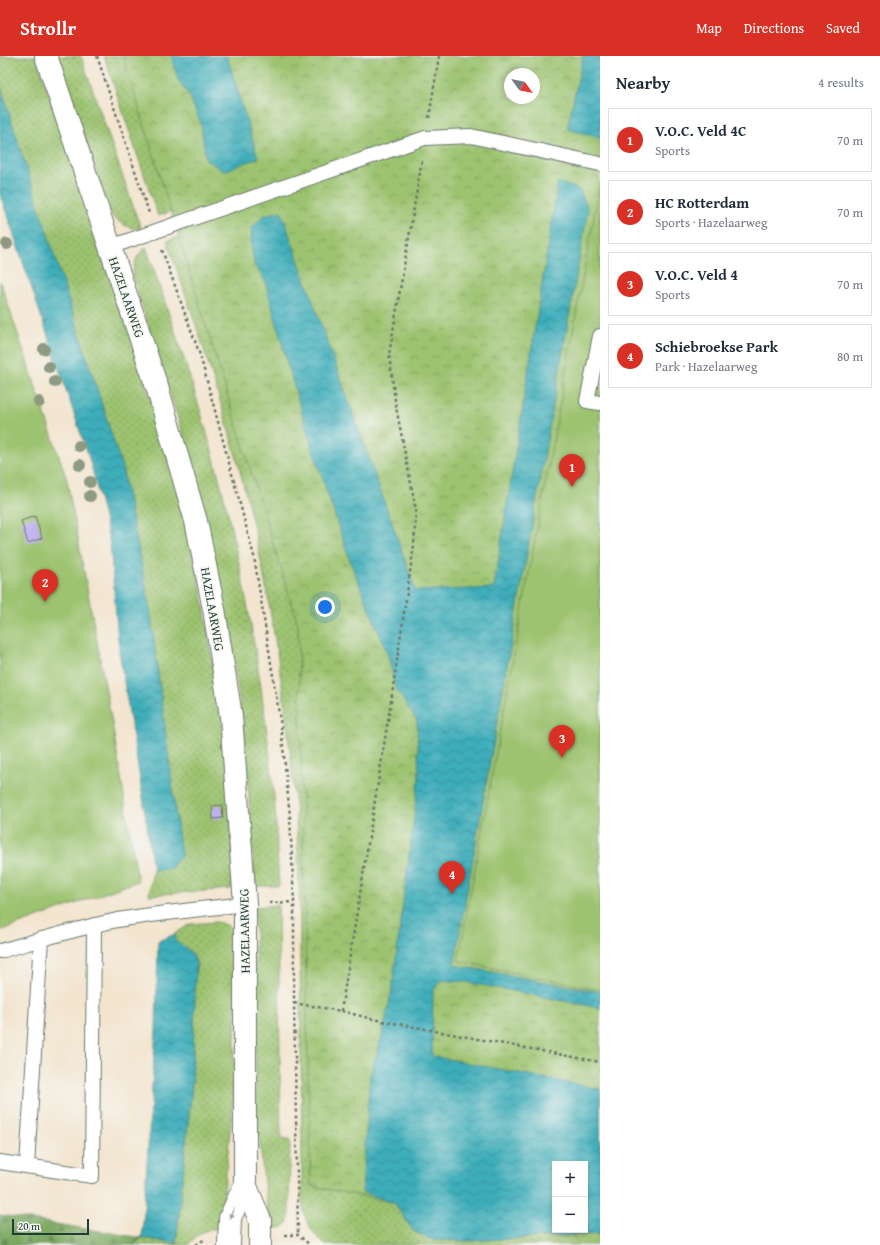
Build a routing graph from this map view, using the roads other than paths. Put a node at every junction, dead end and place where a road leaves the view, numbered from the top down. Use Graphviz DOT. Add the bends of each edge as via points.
graph roads {
  1 [pos="46,56"];
  2 [pos="600,164"];
  3 [pos="110,247"];
  4 [pos="600,336"];
  5 [pos="600,403"];
  6 [pos="245,904"];
  7 [pos="94,925"];
  8 [pos="41,939"];
  9 [pos="0,951"];
  10 [pos="0,1162"];
  11 [pos="27,1166"];
  12 [pos="245,1184"];
  13 [pos="229,1245"];
  14 [pos="260,1245"];
  1 -- 3 [label="street, HAZELAARWEG"];
  2 -- 3 [label="lane" via="471,136 425,138"];
  3 -- 6 [label="street, HAZELAARWEG" via="158,390 196,521 214,609 231,716"];
  4 -- 5 [label="lane" via="587,401"];
  6 -- 7 [label="lane"];
  6 -- 12 [label="street, HAZELAARWEG"];
  7 -- 8 [label="lane"];
  7 -- 11 [label="lane" via="92,1176"];
  8 -- 9 [label="lane"];
  8 -- 11 [label="lane"];
  10 -- 11 [label="lane"];
  12 -- 13 [label="street, HAZELAARWEG, one-way" via="230,1218"];
  12 -- 14 [label="street, HAZELAARWEG" via="260,1220"];
}
